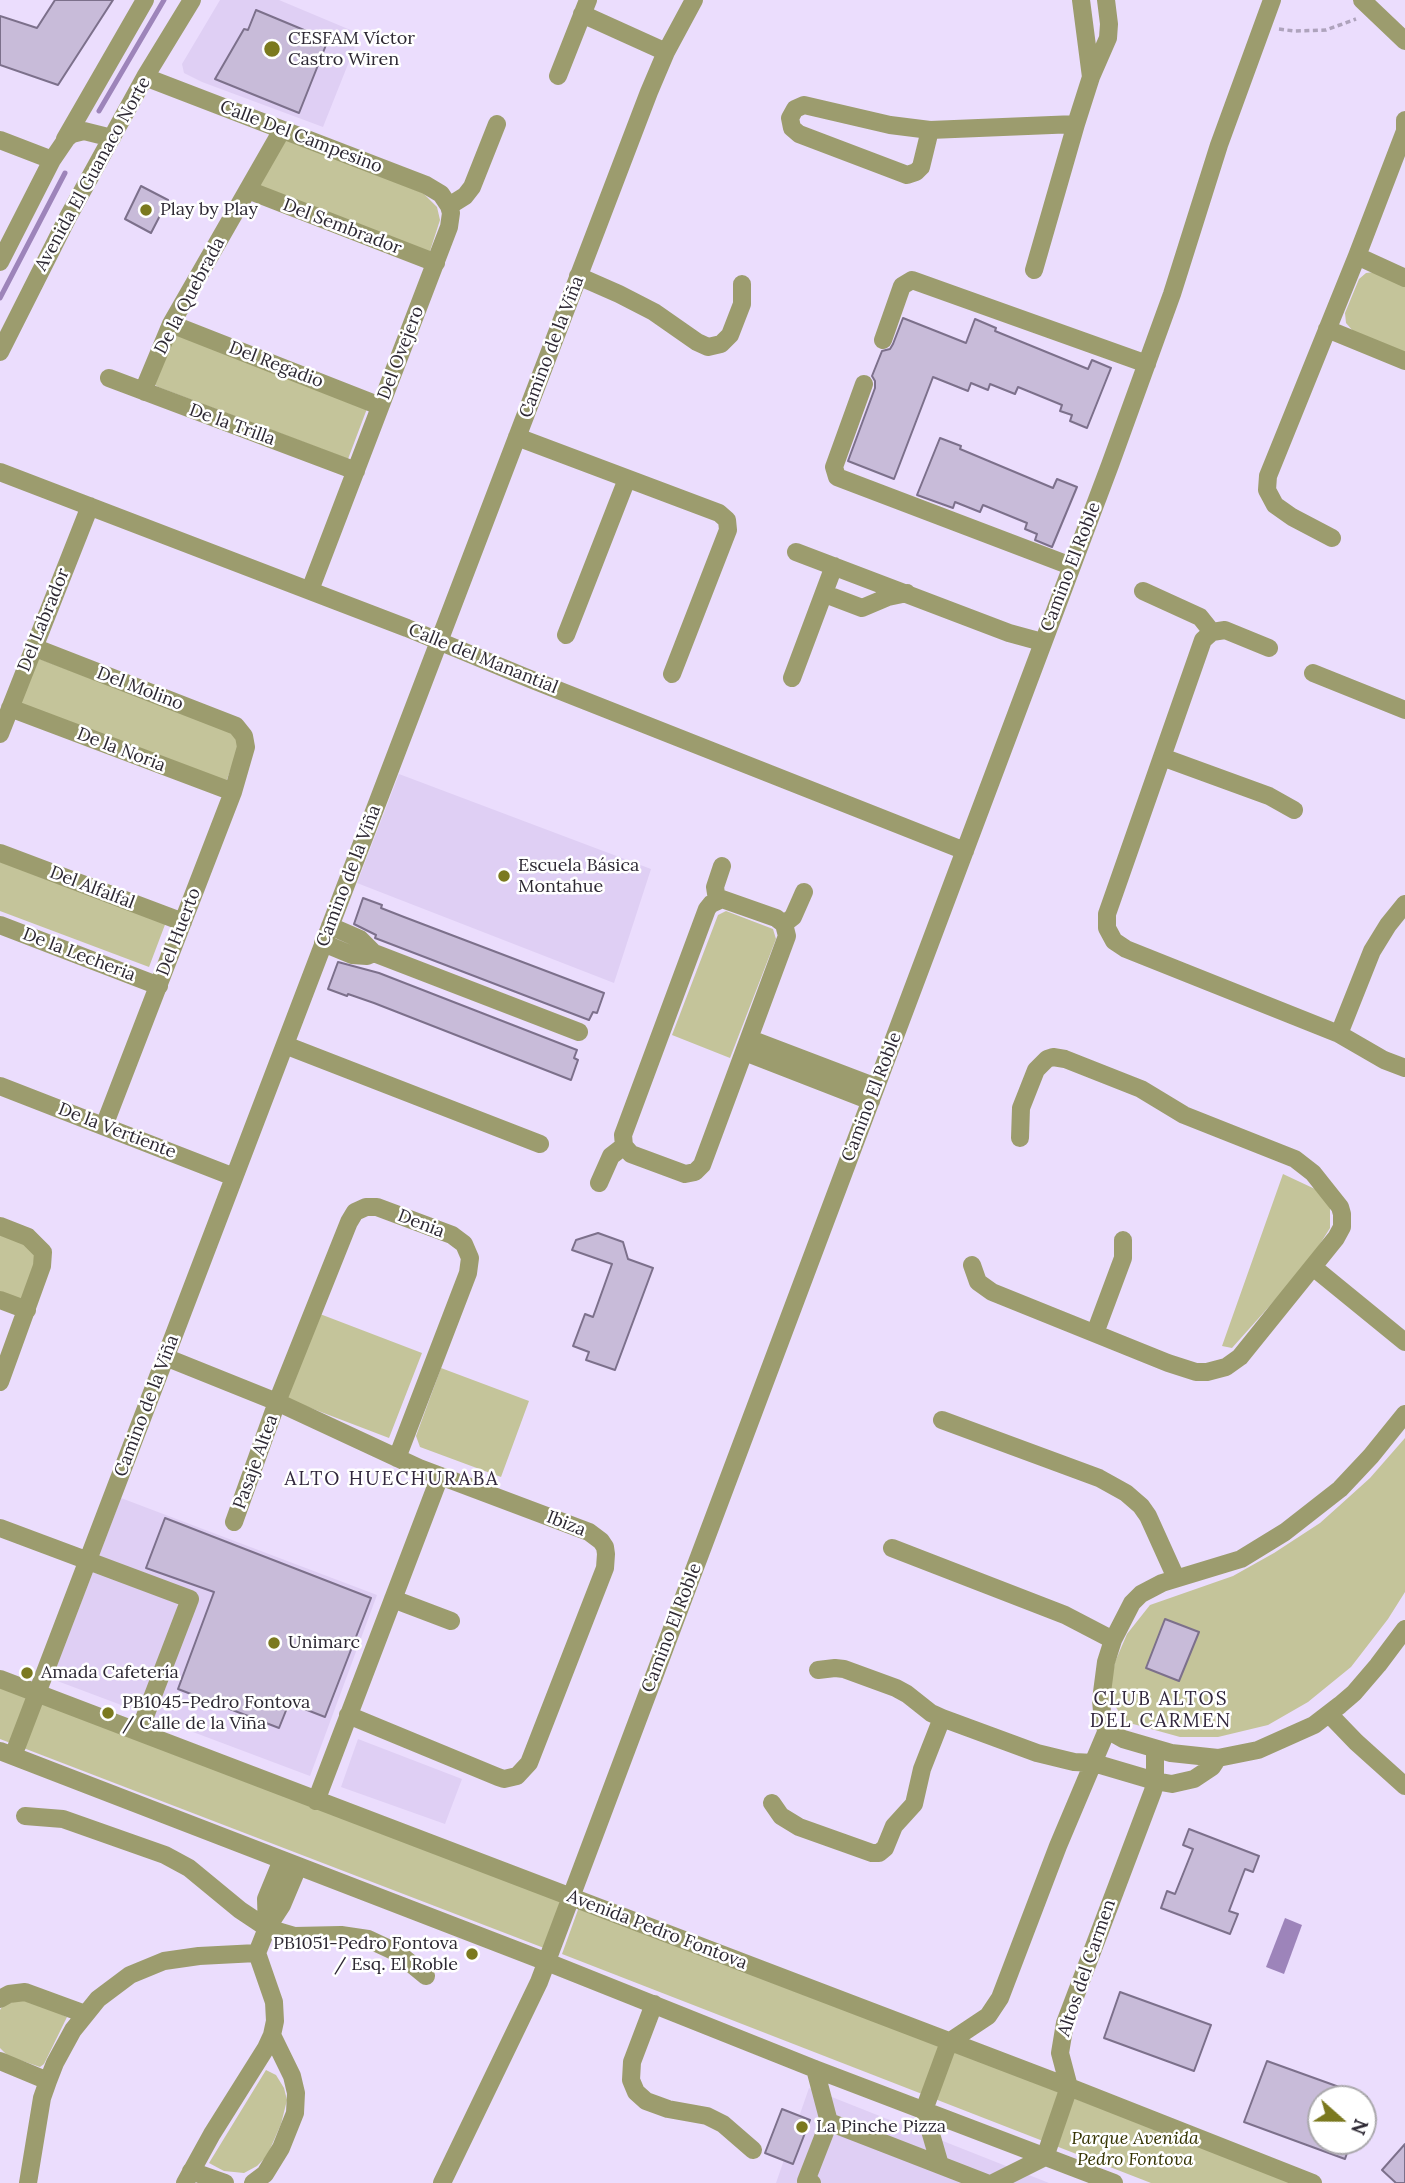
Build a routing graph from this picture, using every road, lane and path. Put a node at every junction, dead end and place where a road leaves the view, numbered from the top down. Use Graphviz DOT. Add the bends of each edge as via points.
graph roads {
  1 [pos="145,0"];
  2 [pos="192,0"];
  3 [pos="694,0"];
  4 [pos="1081,0"];
  5 [pos="1106,0"];
  6 [pos="1272,0"];
  7 [pos="1367,5"];
  8 [pos="585,7"];
  9 [pos="1263,23"];
  10 [pos="1405,41"];
  11 [pos="666,52"];
  12 [pos="558,76"];
  13 [pos="145,77"];
  14 [pos="1091,77"];
  15 [pos="1405,120"];
  16 [pos="497,124"];
  17 [pos="1076,124"];
  18 [pos="282,130"];
  19 [pos="930,130"];
  20 [pos="1405,131"];
  21 [pos="112,138"];
  22 [pos="0,139"];
  23 [pos="63,143"];
  24 [pos="52,160"];
  25 [pos="248,190"];
  26 [pos="449,206"];
  27 [pos="1357,256"];
  28 [pos="0,262"];
  29 [pos="436,263"];
  30 [pos="1034,270"];
  31 [pos="579,276"];
  32 [pos="1405,278"];
  33 [pos="742,284"];
  34 [pos="171,324"];
  35 [pos="1328,329"];
  36 [pos="883,340"];
  37 [pos="0,352"];
  38 [pos="1405,361"];
  39 [pos="1147,364"];
  40 [pos="109,378"];
  41 [pos="864,384"];
  42 [pos="145,392"];
  43 [pos="380,406"];
  44 [pos="517,437"];
  45 [pos="356,471"];
  46 [pos="0,472"];
  47 [pos="627,478"];
  48 [pos="90,506"];
  49 [pos="1332,538"];
  50 [pos="796,552"];
  51 [pos="834,566"];
  52 [pos="1070,566"];
  53 [pos="310,590"];
  54 [pos="1143,591"];
  55 [pos="907,593"];
  56 [pos="833,597"];
  57 [pos="1212,632"];
  58 [pos="566,635"];
  59 [pos="439,642"];
  60 [pos="1042,642"];
  61 [pos="33,647"];
  62 [pos="1269,648"];
  63 [pos="1313,673"];
  64 [pos="672,674"];
  65 [pos="792,677"];
  66 [pos="10,708"];
  67 [pos="1405,710"];
  68 [pos="0,734"];
  69 [pos="244,736"];
  70 [pos="1162,757"];
  71 [pos="233,792"];
  72 [pos="1294,810"];
  73 [pos="965,851"];
  74 [pos="0,853"];
  75 [pos="722,866"];
  76 [pos="804,892"];
  77 [pos="717,900"];
  78 [pos="1405,904"];
  79 [pos="183,922"];
  80 [pos="784,924"];
  81 [pos="0,925"];
  82 [pos="330,926"];
  83 [pos="323,943"];
  84 [pos="374,953"];
  85 [pos="159,986"];
  86 [pos="579,1032"];
  87 [pos="1339,1034"];
  88 [pos="285,1045"];
  89 [pos="747,1046"];
  90 [pos="1405,1068"];
  91 [pos="0,1086"];
  92 [pos="873,1094"];
  93 [pos="104,1126"];
  94 [pos="1020,1138"];
  95 [pos="540,1144"];
  96 [pos="624,1146"];
  97 [pos="234,1177"];
  98 [pos="599,1183"];
  99 [pos="0,1226"];
  100 [pos="1123,1240"];
  101 [pos="972,1265"];
  102 [pos="1313,1267"];
  103 [pos="0,1300"];
  104 [pos="27,1310"];
  105 [pos="1095,1333"];
  106 [pos="1405,1342"];
  107 [pos="165,1357"];
  108 [pos="0,1382"];
  109 [pos="277,1402"];
  110 [pos="1405,1413"];
  111 [pos="942,1420"];
  112 [pos="397,1458"];
  113 [pos="440,1476"];
  114 [pos="234,1522"];
  115 [pos="0,1528"];
  116 [pos="892,1548"];
  117 [pos="88,1561"];
  118 [pos="1176,1578"];
  119 [pos="393,1599"];
  120 [pos="452,1621"];
  121 [pos="1405,1629"];
  122 [pos="1113,1640"];
  123 [pos="818,1670"];
  124 [pos="0,1679"];
  125 [pos="37,1693"];
  126 [pos="1329,1714"];
  127 [pos="348,1716"];
  128 [pos="942,1718"];
  129 [pos="1107,1730"];
  130 [pos="139,1732"];
  131 [pos="1155,1749"];
  132 [pos="7,1754"];
  133 [pos="1218,1758"];
  134 [pos="1094,1763"];
  135 [pos="1155,1782"];
  136 [pos="1405,1787"];
  137 [pos="316,1801"];
  138 [pos="772,1803"];
  139 [pos="25,1816"];
  140 [pos="290,1863"];
  141 [pos="571,1898"];
  142 [pos="267,1928"];
  143 [pos="257,1953"];
  144 [pos="547,1962"];
  145 [pos="426,1976"];
  146 [pos="0,1998"];
  147 [pos="653,2004"];
  148 [pos="85,2014"];
  149 [pos="272,2035"];
  150 [pos="949,2042"];
  151 [pos="0,2062"];
  152 [pos="815,2069"];
  153 [pos="48,2081"];
  154 [pos="1069,2087"];
  155 [pos="924,2110"];
  156 [pos="829,2122"];
  157 [pos="753,2150"];
  158 [pos="1045,2157"];
  159 [pos="940,2165"];
  160 [pos="188,2177"];
  161 [pos="28,2183"];
  162 [pos="225,2183"];
  163 [pos="253,2183"];
  164 [pos="442,2183"];
  165 [pos="812,2183"];
  166 [pos="986,2183"];
  167 [pos="993,2183"];
  168 [pos="1114,2183"];
  169 [pos="1313,2183"];
  1 -- 23 [label="street"];
  2 -- 13 [label="street, Avenida El Guanaco Norte"];
  3 -- 11 [label="street, Camino de la Viña"];
  4 -- 14 [label="street"];
  5 -- 14 [label="street" via="1108,38"];
  6 -- 9 [label="street, Camino El Roble"];
  7 -- 9 [label="path" via="1350,22 1326,30 1294,32"];
  7 -- 10 [label="street"];
  8 -- 11 [label="street"];
  8 -- 12 [label="street"];
  9 -- 39 [label="street, Camino El Roble"];
  11 -- 31 [label="street, Camino de la Viña"];
  13 -- 18 [label="street, Calle Del Campesino"];
  13 -- 21 [label="street, Avenida El Guanaco Norte"];
  14 -- 17 [label="street"];
  15 -- 20 [label="street"];
  16 -- 26 [label="street" via="469,192"];
  17 -- 19 [label="street"];
  17 -- 30 [label="street"];
  18 -- 25 [label="street, De la Quebrada"];
  18 -- 26 [label="street, Calle Del Campesino" via="426,185"];
  19 -- 19 [label="street" via="921,167 907,174 799,134 790,118 804,105"];
  20 -- 27 [label="street"];
  21 -- 23 [label="street" via="84,131"];
  21 -- 37 [label="street, Avenida El Guanaco Norte"];
  22 -- 24 [label="street"];
  23 -- 24 [label="street"];
  24 -- 28 [label="street"];
  25 -- 29 [label="street, Del Sembrador"];
  25 -- 34 [label="street, De la Quebrada"];
  26 -- 29 [label="street, Del Ovejero" via="449,227"];
  27 -- 32 [label="street"];
  27 -- 35 [label="street"];
  29 -- 43 [label="street, Del Ovejero"];
  31 -- 33 [label="street" via="654,312 708,347 721,344 730,335 742,304"];
  31 -- 44 [label="street, Camino de la Viña"];
  34 -- 42 [label="street, De la Quebrada"];
  34 -- 43 [label="street, Del Regadio"];
  35 -- 38 [label="street"];
  35 -- 49 [label="street" via="1268,476 1267,490 1275,505"];
  36 -- 39 [label="street" via="902,286 912,280"];
  39 -- 52 [label="street, Camino El Roble"];
  40 -- 42 [label="street, De la Trilla"];
  41 -- 52 [label="street" via="834,467 837,477"];
  42 -- 45 [label="street, De la Trilla"];
  43 -- 45 [label="street, Del Ovejero"];
  44 -- 47 [label="street"];
  44 -- 59 [label="street, Camino de la Viña"];
  45 -- 53 [label="street, Del Ovejero"];
  46 -- 48 [label="street, Calle del Manantial"];
  47 -- 58 [label="street"];
  47 -- 64 [label="street" via="719,513 728,524"];
  48 -- 53 [label="street, Calle del Manantial"];
  48 -- 61 [label="street, Del Labrador"];
  50 -- 51 [label="street"];
  51 -- 55 [label="street"];
  51 -- 65 [label="street"];
  52 -- 60 [label="street, Camino El Roble"];
  53 -- 59 [label="street, Calle del Manantial"];
  54 -- 57 [label="street" via="1200,617"];
  55 -- 56 [label="street" via="862,608"];
  55 -- 60 [label="street"];
  57 -- 62 [label="street" via="1225,631"];
  57 -- 70 [label="street" via="1201,645"];
  59 -- 73 [label="street, Calle del Manantial"];
  59 -- 82 [label="street, Camino de la Viña"];
  60 -- 73 [label="street, Camino El Roble"];
  61 -- 66 [label="street, Del Labrador"];
  61 -- 69 [label="street, Del Molino" via="236,726"];
  63 -- 67 [label="street"];
  66 -- 68 [label="street, Del Labrador"];
  66 -- 71 [label="street, De la Noria"];
  69 -- 71 [label="street, Del Huerto" via="246,747"];
  70 -- 72 [label="street" via="1269,796"];
  70 -- 87 [label="street" via="1107,914 1110,935 1126,949"];
  71 -- 79 [label="street, Del Huerto"];
  73 -- 92 [label="street, Camino El Roble"];
  74 -- 79 [label="street, Del Alfalfal"];
  75 -- 77 [label="street" via="715,887"];
  76 -- 80 [label="street" via="793,917"];
  77 -- 80 [label="street" via="728,900"];
  77 -- 96 [label="street" via="702,922 624,1131"];
  78 -- 87 [label="street" via="1372,951"];
  79 -- 85 [label="street, Del Huerto"];
  80 -- 89 [label="street" via="786,943"];
  81 -- 85 [label="street, De la Lecheria"];
  82 -- 83 [label="street, Camino de la Viña"];
  82 -- 84 [label="street" via="360,939"];
  83 -- 84 [label="street" via="352,955"];
  83 -- 88 [label="street, Camino de la Viña"];
  84 -- 86 [label="street"];
  85 -- 93 [label="street, Del Huerto"];
  87 -- 90 [label="street"];
  88 -- 95 [label="street"];
  88 -- 97 [label="street, Camino de la Viña"];
  89 -- 92 [label="street"];
  89 -- 96 [label="street" via="702,1165 695,1172 685,1174 648,1161"];
  91 -- 93 [label="street, De la Vertiente"];
  92 -- 141 [label="street, Camino El Roble"];
  93 -- 97 [label="street, De la Vertiente"];
  94 -- 102 [label="street" via="1023,1101 1036,1070 1048,1059 1065,1059 1141,1089 1184,1115 1284,1153 1313,1173 1340,1207 1343,1221 1340,1233"];
  96 -- 98 [label="street" via="611,1156"];
  97 -- 107 [label="street, Camino de la Viña"];
  99 -- 104 [label="street" via="29,1237 43,1252 43,1266"];
  100 -- 105 [label="street" via="1123,1258"];
  101 -- 105 [label="street" via="985,1288"];
  102 -- 105 [label="street" via="1240,1357 1218,1370 1185,1369"];
  102 -- 106 [label="street"];
  103 -- 104 [label="street"];
  104 -- 108 [label="street"];
  107 -- 109 [label="street, Ibiza"];
  107 -- 117 [label="street, Camino de la Viña"];
  109 -- 112 [label="street, Ibiza"];
  109 -- 112 [label="street, Denia" via="355,1212 377,1207 452,1235 468,1250 470,1266"];
  109 -- 114 [label="street, Pasaje Altea"];
  110 -- 118 [label="street" via="1356,1473 1303,1520 1241,1559"];
  111 -- 118 [label="street" via="1098,1478 1126,1493 1147,1516"];
  112 -- 113 [label="street, Ibiza"];
  113 -- 119 [label="street"];
  113 -- 127 [label="street, Ibiza" via="595,1535 605,1547 605,1568 529,1763 517,1776 498,1777"];
  115 -- 117 [label="street"];
  116 -- 122 [label="street" via="1065,1615"];
  117 -- 125 [label="street, Camino de la Viña"];
  117 -- 130 [label="street" via="190,1599"];
  118 -- 122 [label="street" via="1151,1588 1132,1603"];
  119 -- 120 [label="street"];
  119 -- 127 [label="street"];
  121 -- 126 [label="street" via="1354,1693"];
  122 -- 129 [label="street" via="1101,1700"];
  123 -- 128 [label="street" via="844,1669 896,1688"];
  124 -- 125 [label="street, Avenida Pedro Fontova"];
  125 -- 130 [label="street, Avenida Pedro Fontova"];
  125 -- 132 [label="street, Camino de la Viña"];
  126 -- 133 [label="street" via="1258,1750"];
  126 -- 136 [label="street"];
  127 -- 137 [label="street"];
  128 -- 134 [label="street" via="1037,1753"];
  128 -- 138 [label="street" via="914,1804 879,1853 799,1827 781,1816"];
  129 -- 131 [label="street"];
  129 -- 134 [label="street"];
  130 -- 137 [label="street, Avenida Pedro Fontova"];
  131 -- 133 [label="street"];
  131 -- 135 [label="street, Altos del Carmen"];
  132 -- 140 [label="street"];
  133 -- 135 [label="street" via="1194,1779"];
  134 -- 135 [label="street"];
  134 -- 150 [label="street" via="1000,1998 988,2016"];
  135 -- 154 [label="street, Altos del Carmen" via="1065,2023 1060,2053"];
  137 -- 141 [label="street, Avenida Pedro Fontova"];
  139 -- 142 [label="street" via="63,1819 178,1861"];
  140 -- 142 [label="street" via="266,1899"];
  140 -- 144 [label="street"];
  141 -- 144 [label="street, Camino El Roble"];
  141 -- 150 [label="street, Avenida Pedro Fontova"];
  142 -- 143 [label="street"];
  142 -- 145 [label="street" via="294,1936 368,1939 398,1953"];
  143 -- 148 [label="street" via="181,1958 148,1967 114,1986"];
  143 -- 149 [label="street" via="274,2002"];
  144 -- 147 [label="street"];
  144 -- 164 [label="street, Camino El Roble"];
  146 -- 148 [label="street" via="25,1992"];
  147 -- 152 [label="street"];
  147 -- 157 [label="street" via="632,2062 636,2092 668,2109 715,2120"];
  148 -- 153 [label="street"];
  149 -- 160 [label="street"];
  149 -- 163 [label="street" via="292,2076 295,2113 281,2148 265,2174"];
  150 -- 154 [label="street, Avenida Pedro Fontova"];
  150 -- 155 [label="street"];
  151 -- 153 [label="street"];
  152 -- 155 [label="street"];
  152 -- 156 [label="street"];
  153 -- 161 [label="street"];
  154 -- 158 [label="street"];
  154 -- 169 [label="street, Avenida Pedro Fontova"];
  155 -- 158 [label="street"];
  155 -- 159 [label="street"];
  156 -- 159 [label="street"];
  156 -- 165 [label="street" via="806,2181"];
  158 -- 167 [label="street"];
  158 -- 168 [label="street"];
  159 -- 166 [label="street"];
  160 -- 162 [label="street"];
}
